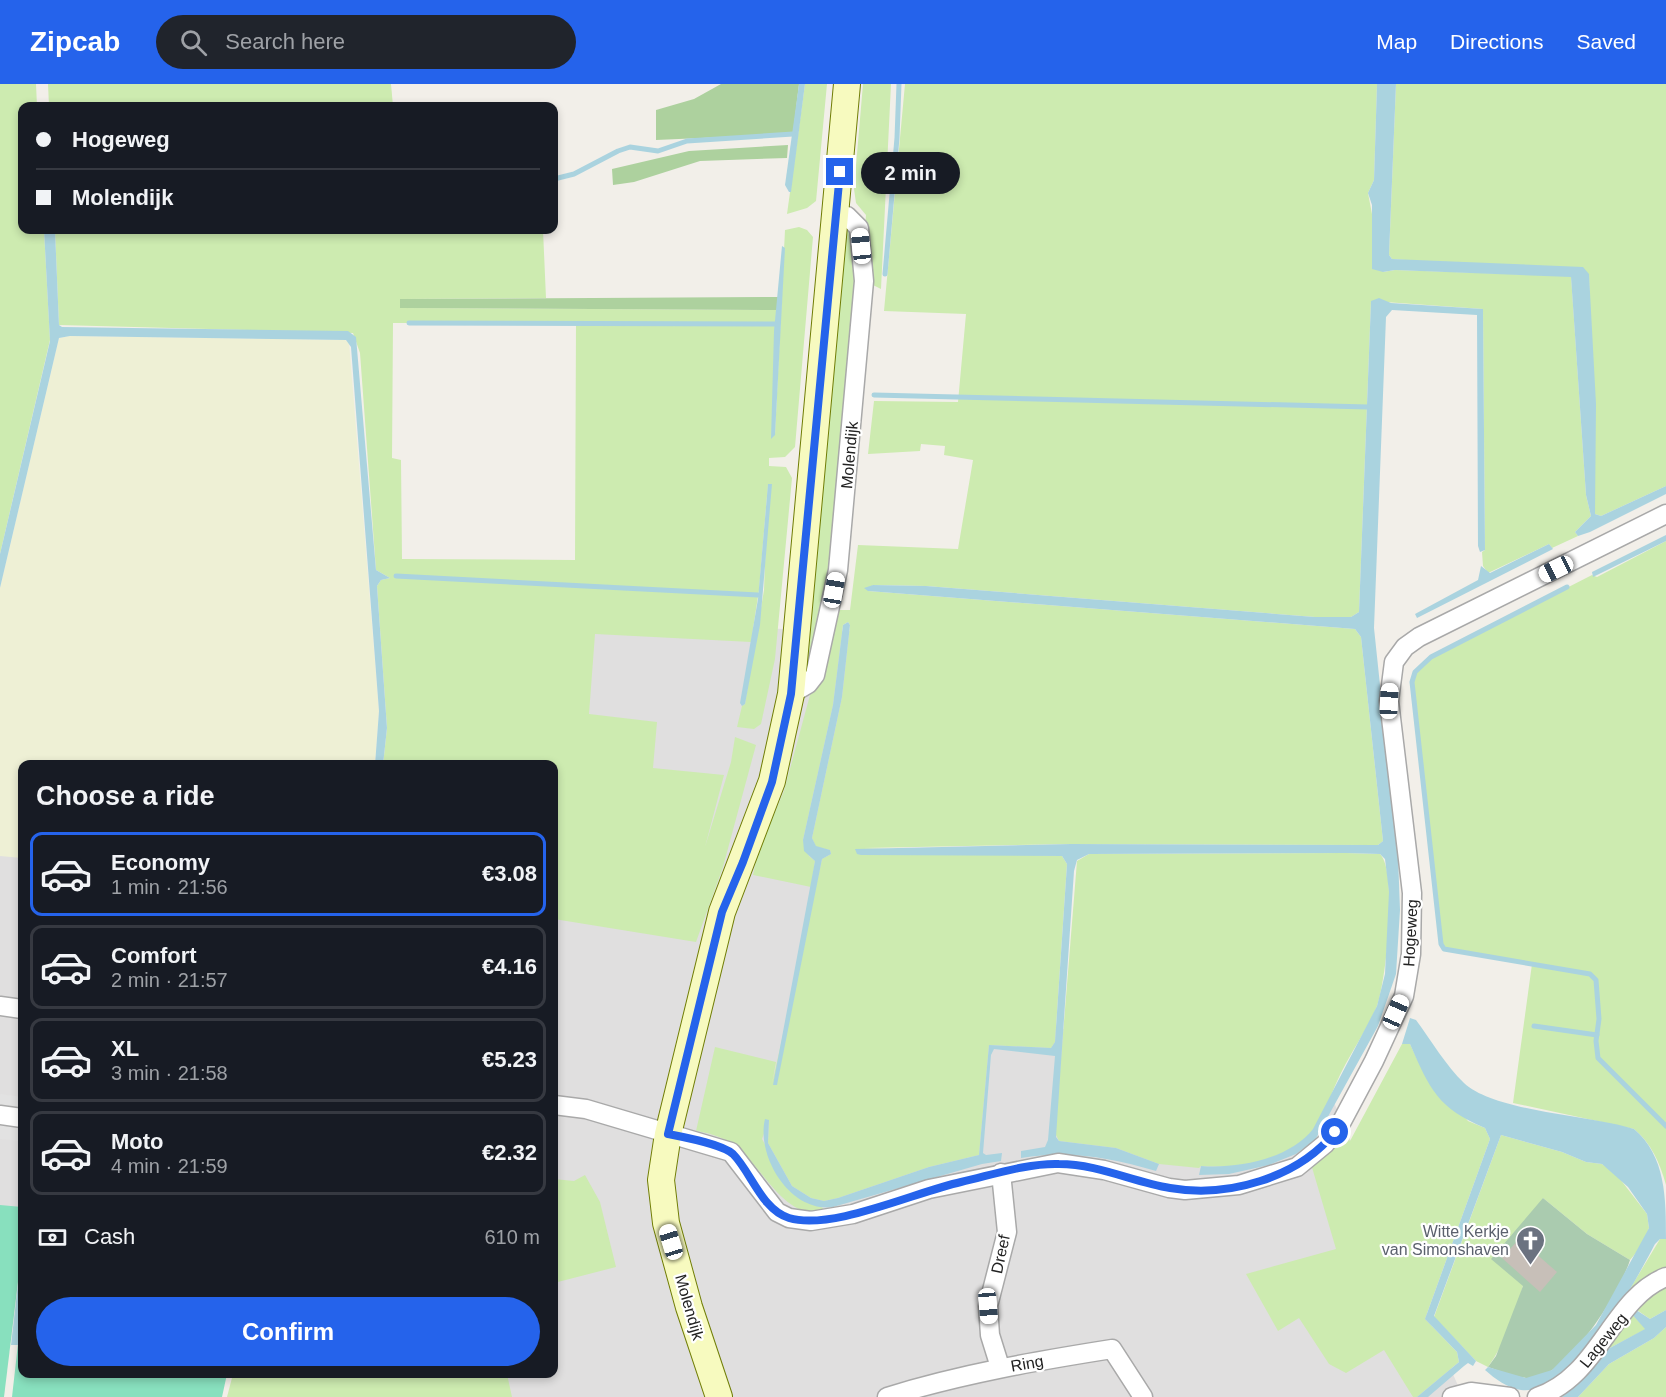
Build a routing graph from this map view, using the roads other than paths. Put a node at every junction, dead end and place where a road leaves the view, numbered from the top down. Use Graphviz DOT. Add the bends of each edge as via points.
graph roads {
  1 [pos="847,84"];
  2 [pos="836,215"];
  3 [pos="1666,514"];
  4 [pos="791,694"];
  5 [pos="0,1006"];
  6 [pos="18,1008"];
  7 [pos="558,1106"];
  8 [pos="0,1115"];
  9 [pos="18,1117"];
  10 [pos="668,1134"];
  11 [pos="1002,1173"];
  12 [pos="1666,1277"];
  13 [pos="1000,1368"];
  14 [pos="719,1397"];
  15 [pos="887,1397"];
  16 [pos="1143,1397"];
  17 [pos="1452,1397"];
  18 [pos="1510,1397"];
  19 [pos="1537,1397"];
  1 -- 2 [label="main road, Molendijk"];
  2 -- 4 [label="main road, Molendijk"];
  2 -- 4 [label="street, Molendijk" via="847,216 859,228 864,281 850,447 838,570 827,630 815,675"];
  3 -- 11 [label="street, Hogeweg" via="1419,637 1394,662 1389,701 1412,893 1411,954 1400,1005 1358,1092 1325,1144 1297,1167 1283,1173 1222,1188 1169,1188 1104,1170 1058,1163"];
  4 -- 10 [label="main road, Molendijk" via="772,782 722,912"];
  5 -- 6 [label="street"];
  7 -- 10 [label="street, Hogeweg" via="586,1109"];
  8 -- 9 [label="street"];
  10 -- 11 [label="street, Hogeweg" via="731,1152 777,1212 811,1221 853,1214 930,1189"];
  10 -- 14 [label="main road, Molendijk" via="661,1180 666,1223"];
  11 -- 13 [label="street, Dreef" via="1007,1232 988,1306 990,1335"];
  12 -- 19 [label="street, Lageweg" via="1643,1291 1566,1383"];
  13 -- 15 [label="street, Ring"];
  13 -- 16 [label="street, Ring" via="1112,1349"];
  17 -- 18 [label="street" via="1472,1392"];
}
